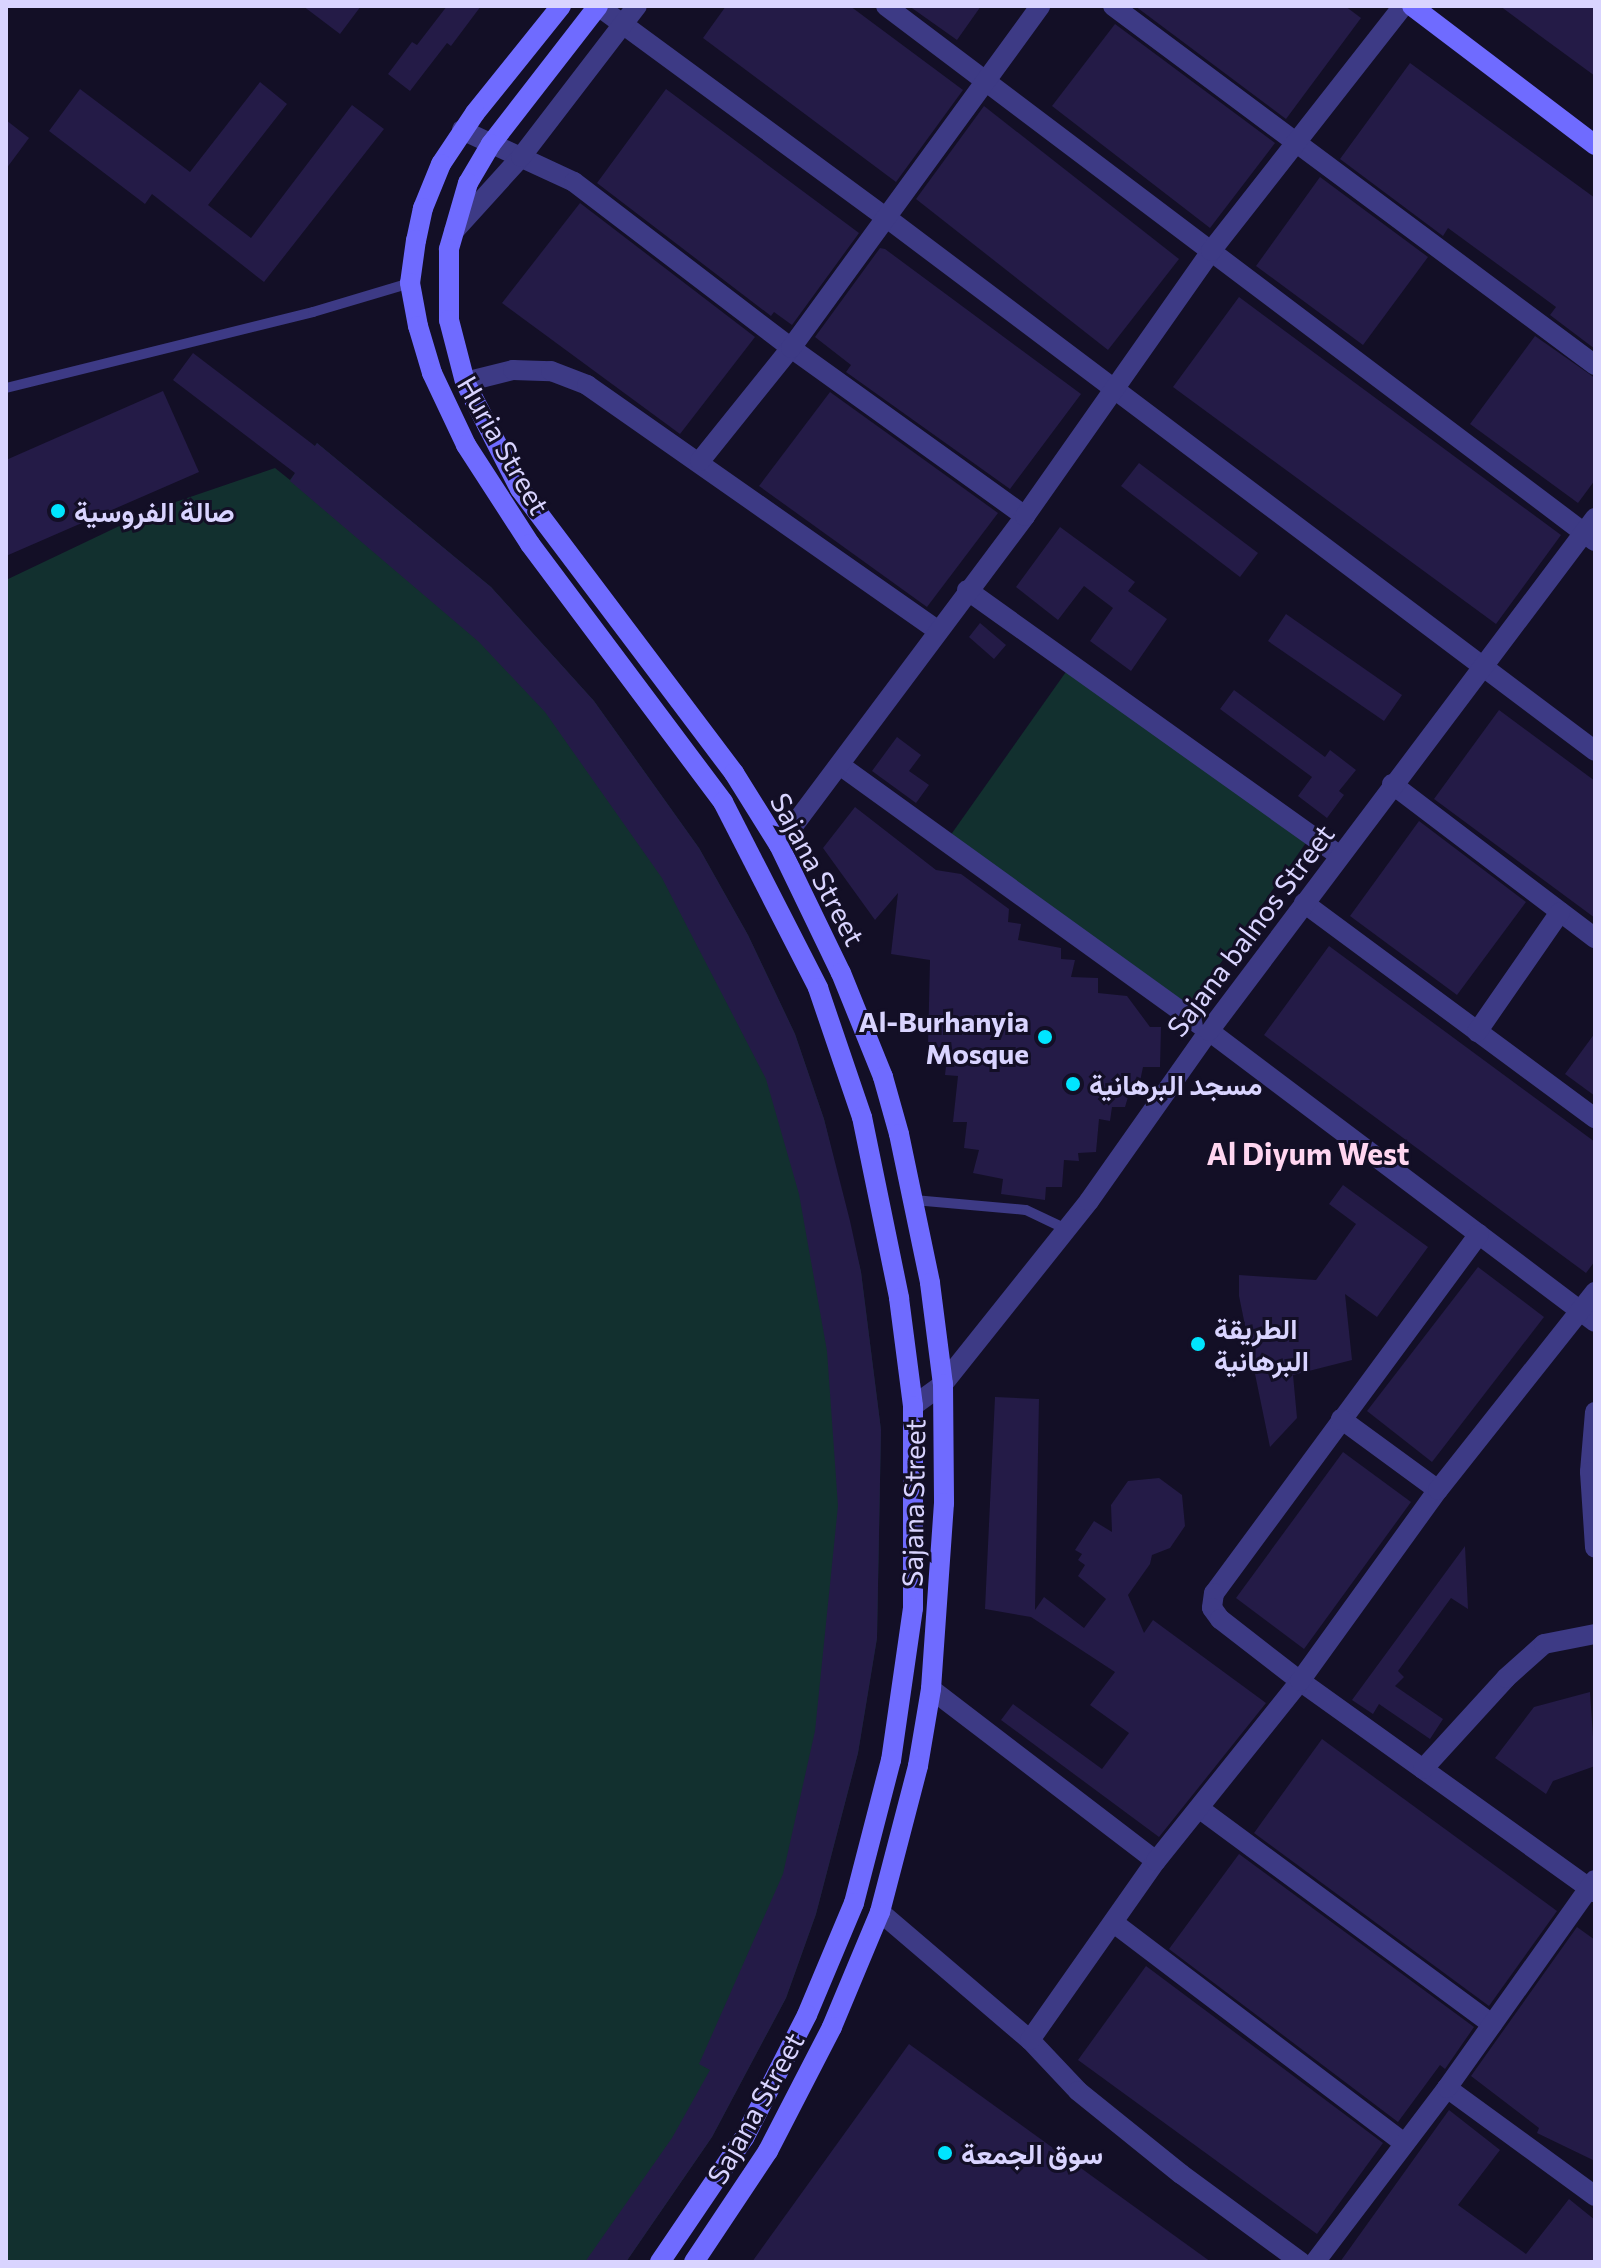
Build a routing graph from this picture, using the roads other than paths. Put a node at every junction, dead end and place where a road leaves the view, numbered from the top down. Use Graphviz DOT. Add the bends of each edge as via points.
graph roads {
  1 [pos="561,6"];
  2 [pos="598,6"];
  3 [pos="637,6"];
  4 [pos="886,6"];
  5 [pos="1040,6"];
  6 [pos="1113,6"];
  7 [pos="1403,6"];
  8 [pos="1412,6"];
  9 [pos="623,24"];
  10 [pos="987,82"];
  11 [pos="462,130"];
  12 [pos="1294,142"];
  13 [pos="491,144"];
  14 [pos="1595,145"];
  15 [pos="521,157"];
  16 [pos="887,218"];
  17 [pos="454,231"];
  18 [pos="1211,251"];
  19 [pos="410,283"];
  20 [pos="791,348"];
  21 [pos="1595,365"];
  22 [pos="465,382"];
  23 [pos="6,388"];
  24 [pos="1115,389"];
  25 [pos="700,461"];
  26 [pos="1025,516"];
  27 [pos="1592,531"];
  28 [pos="967,590"];
  29 [pos="938,631"];
  30 [pos="1480,666"];
  31 [pos="711,739"];
  32 [pos="1595,751"];
  33 [pos="695,759"];
  34 [pos="841,766"];
  35 [pos="1392,784"];
  36 [pos="779,845"];
  37 [pos="1340,856"];
  38 [pos="1304,903"];
  39 [pos="1560,912"];
  40 [pos="1595,938"];
  41 [pos="1209,1031"];
  42 [pos="1477,1032"];
  43 [pos="1595,1118"];
  44 [pos="914,1200"];
  45 [pos="1066,1229"];
  46 [pos="1479,1234"];
  47 [pos="1595,1292"];
  48 [pos="1587,1317"];
  49 [pos="943,1384"];
  50 [pos="913,1406"];
  51 [pos="1595,1412"];
  52 [pos="1341,1419"];
  53 [pos="1438,1490"];
  54 [pos="1595,1548"];
  55 [pos="1595,1634"];
  56 [pos="1300,1681"];
  57 [pos="931,1689"];
  58 [pos="1423,1769"];
  59 [pos="1200,1809"];
  60 [pos="1156,1861"];
  61 [pos="1593,1886"];
  62 [pos="880,1912"];
  63 [pos="1114,1923"];
  64 [pos="1492,2024"];
  65 [pos="1030,2040"];
  66 [pos="1447,2088"];
  67 [pos="1404,2143"];
  68 [pos="1595,2196"];
  69 [pos="660,2262"];
  70 [pos="694,2262"];
  71 [pos="1301,2262"];
  72 [pos="1315,2262"];
  1 -- 11 [label="main road, Huria Street"];
  2 -- 9 [label="street"];
  2 -- 13 [label="main road, Huria Street"];
  3 -- 9 [label="street"];
  4 -- 10 [label="street"];
  5 -- 10 [label="street"];
  6 -- 12 [label="street"];
  7 -- 12 [label="street"];
  8 -- 14 [label="main road"];
  9 -- 15 [label="street"];
  9 -- 16 [label="street"];
  10 -- 16 [label="street"];
  10 -- 18 [label="street"];
  11 -- 13 [label="street"];
  11 -- 19 [label="main road, Huria Street" via="423,208"];
  12 -- 18 [label="street"];
  12 -- 21 [label="street"];
  13 -- 15 [label="street"];
  13 -- 17 [label="main road, Huria Street" via="468,183"];
  15 -- 17 [label="street"];
  15 -- 20 [label="street" via="574,182"];
  16 -- 20 [label="street"];
  16 -- 24 [label="street"];
  17 -- 22 [label="main road, Huria Street" via="449,320"];
  18 -- 24 [label="street"];
  18 -- 27 [label="street"];
  19 -- 23 [label="lane"];
  19 -- 33 [label="main road, Huria Street" via="432,373 466,445 530,544"];
  20 -- 25 [label="street"];
  20 -- 26 [label="street"];
  22 -- 25 [label="street" via="513,370 551,371 587,385"];
  22 -- 31 [label="main road, Huria Street" via="520,489"];
  24 -- 26 [label="street"];
  24 -- 30 [label="street"];
  25 -- 29 [label="street"];
  26 -- 28 [label="street"];
  27 -- 30 [label="street, Sajana balnos Street"];
  28 -- 29 [label="street"];
  28 -- 37 [label="street"];
  29 -- 34 [label="street"];
  30 -- 32 [label="street"];
  30 -- 35 [label="street, Sajana balnos Street"];
  31 -- 36 [label="main road, Sajana Street"];
  33 -- 50 [label="main road, Sajana Street" via="767,886 818,988 842,1053 879,1191"];
  34 -- 36 [label="street"];
  34 -- 41 [label="street"];
  35 -- 37 [label="street, Sajana balnos Street"];
  35 -- 39 [label="street"];
  36 -- 44 [label="main road, Sajana Street" via="863,1021"];
  37 -- 38 [label="street, Sajana balnos Street"];
  38 -- 41 [label="street, Sajana balnos Street"];
  38 -- 42 [label="street"];
  39 -- 40 [label="street"];
  39 -- 42 [label="street"];
  41 -- 45 [label="street, Sajana balnos Street"];
  41 -- 46 [label="street"];
  42 -- 43 [label="street"];
  44 -- 45 [label="lane" via="1026,1210"];
  44 -- 49 [label="main road, Sajana Street"];
  45 -- 49 [label="street, Sajana balnos Street"];
  46 -- 48 [label="street"];
  46 -- 52 [label="street"];
  47 -- 48 [label="street"];
  48 -- 53 [label="street"];
  49 -- 50 [label="street, Sajana balnos Street"];
  49 -- 57 [label="main road, Sajana Street" via="944,1503"];
  50 -- 69 [label="main road, Sajana Street" via="913,1608 891,1760 854,1903 807,2015 744,2138"];
  51 -- 54 [label="street" via="1590,1483"];
  52 -- 53 [label="street"];
  52 -- 56 [label="street" via="1214,1593 1212,1608 1220,1619"];
  53 -- 56 [label="street"];
  55 -- 58 [label="street" via="1544,1644"];
  56 -- 58 [label="street"];
  56 -- 59 [label="street"];
  57 -- 60 [label="street"];
  57 -- 62 [label="main road, Sajana Street" via="918,1766"];
  58 -- 61 [label="street"];
  59 -- 60 [label="street"];
  59 -- 64 [label="street"];
  60 -- 63 [label="street"];
  61 -- 64 [label="street"];
  62 -- 65 [label="street"];
  62 -- 70 [label="main road, Sajana Street" via="832,2027 768,2151"];
  63 -- 65 [label="street"];
  63 -- 67 [label="street"];
  64 -- 66 [label="street"];
  65 -- 71 [label="street" via="1078,2091"];
  66 -- 67 [label="street"];
  66 -- 68 [label="street"];
  67 -- 72 [label="street"];
}
